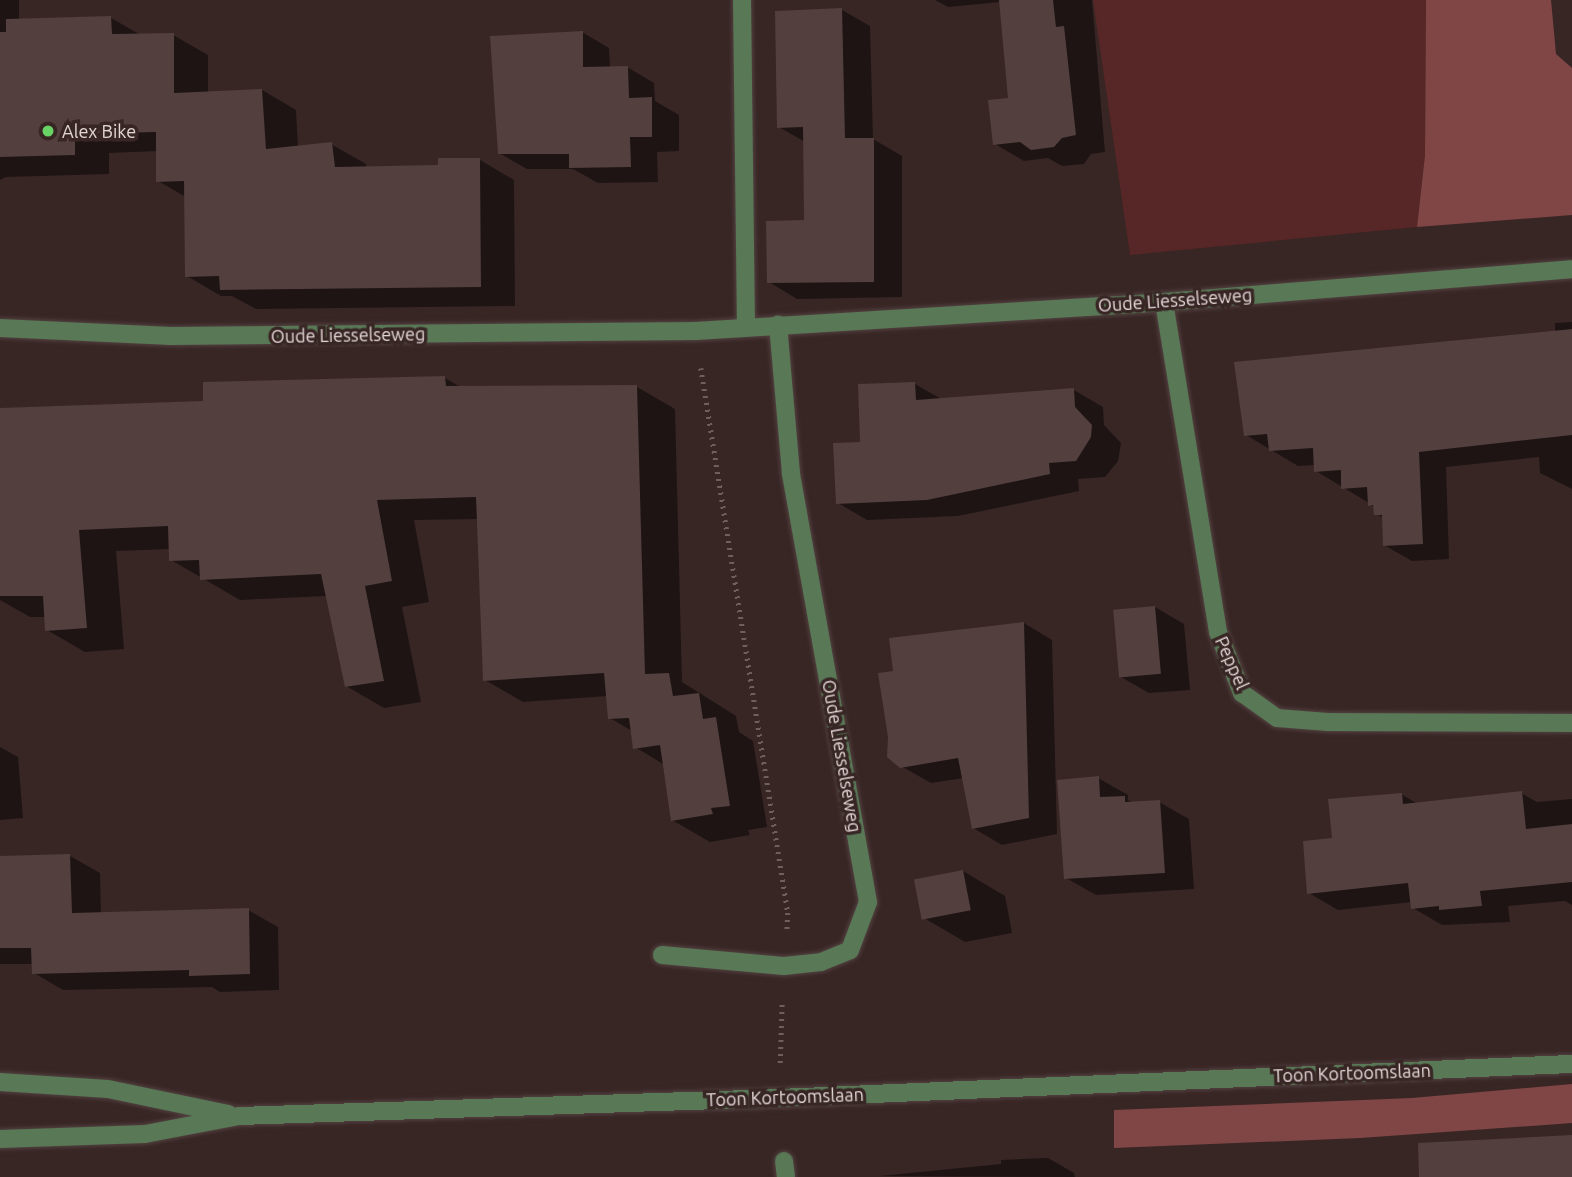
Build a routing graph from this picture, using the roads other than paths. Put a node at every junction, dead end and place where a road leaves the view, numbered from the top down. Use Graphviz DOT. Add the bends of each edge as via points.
graph roads {
  1 [pos="742,0"];
  2 [pos="1572,269"];
  3 [pos="1164,302"];
  4 [pos="778,325"];
  5 [pos="746,327"];
  6 [pos="0,328"];
  7 [pos="1572,723"];
  8 [pos="662,955"];
  9 [pos="1572,1064"];
  10 [pos="0,1082"];
  11 [pos="239,1116"];
  12 [pos="0,1139"];
  1 -- 5 [label="street"];
  2 -- 3 [label="street, Oude Liesselseweg"];
  3 -- 4 [label="street, Oude Liesselseweg"];
  3 -- 7 [label="street, Peppel" via="1218,632 1242,693 1277,718"];
  4 -- 5 [label="street, Oude Liesselseweg"];
  4 -- 8 [label="street, Oude Liesselseweg" via="791,473 867,902 850,950 821,962 783,965"];
  5 -- 6 [label="street, Oude Liesselseweg" via="172,336"];
  9 -- 11 [label="street, Toon Kortoomslaan"];
  10 -- 11 [label="street" via="108,1089"];
  11 -- 12 [label="street, Toon Kortoomslaan" via="145,1134"];
}
